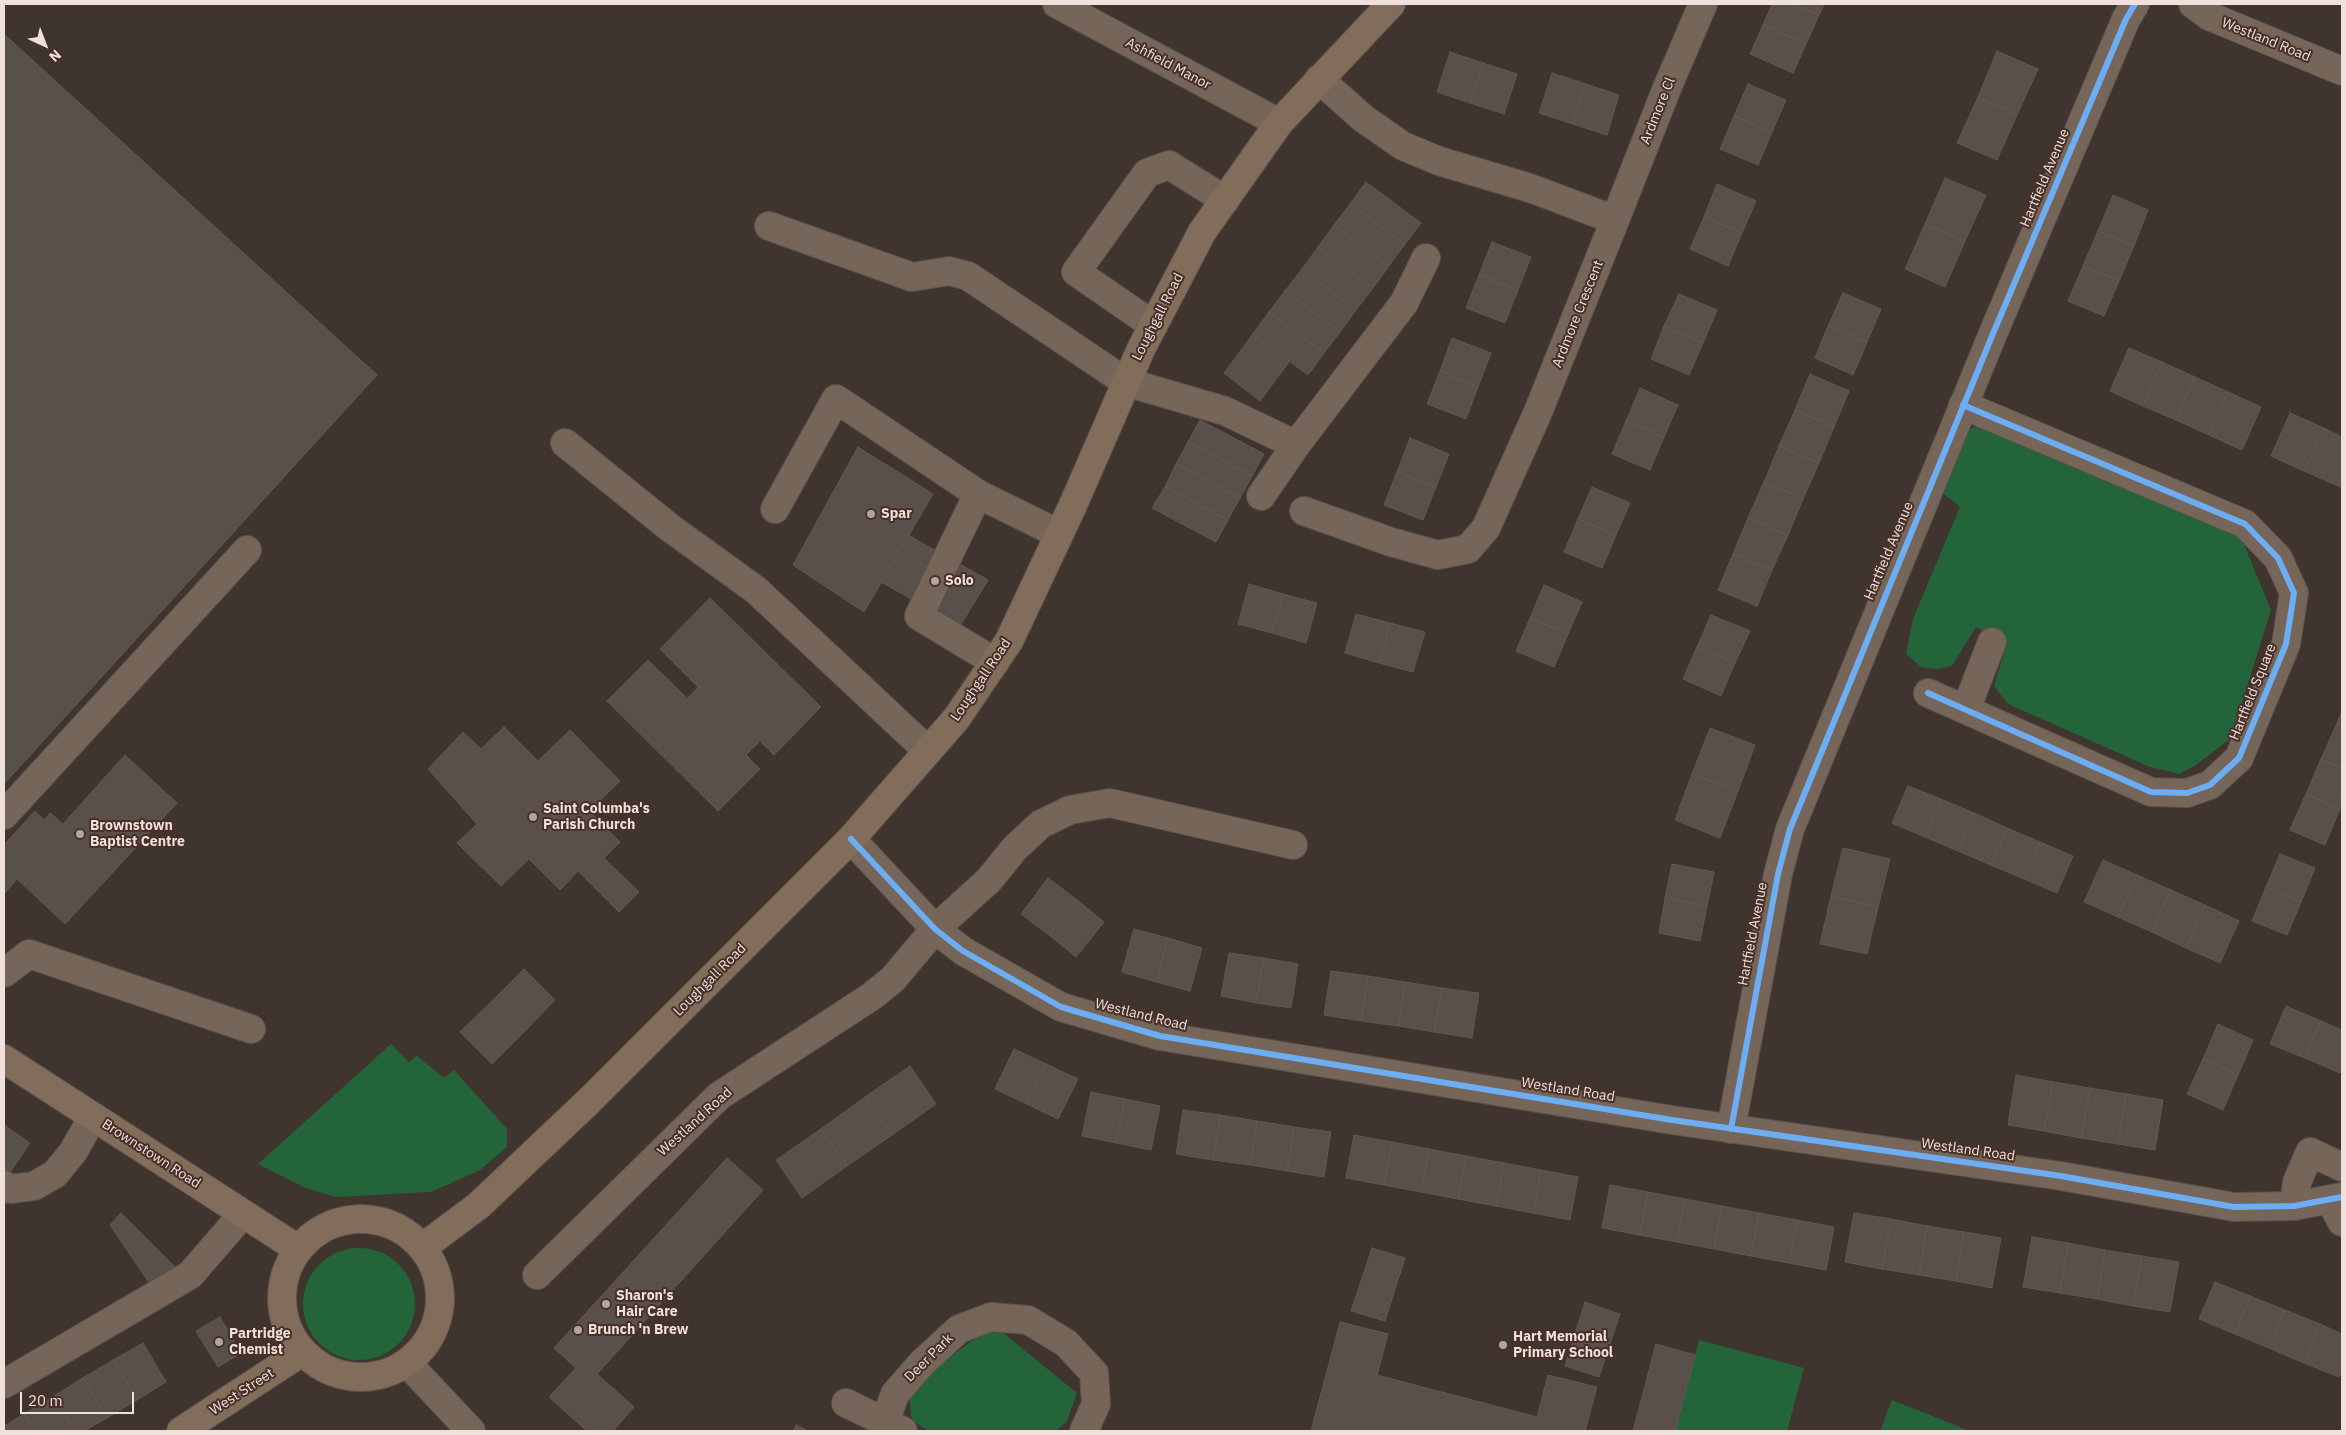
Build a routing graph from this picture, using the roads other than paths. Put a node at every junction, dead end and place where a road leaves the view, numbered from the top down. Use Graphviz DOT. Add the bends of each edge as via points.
graph roads {
  1 [pos="1057,4"];
  2 [pos="1391,4"];
  3 [pos="1703,4"];
  4 [pos="2135,4"];
  5 [pos="2193,4"];
  6 [pos="2342,71"];
  7 [pos="1320,79"];
  8 [pos="1279,123"];
  9 [pos="1225,200"];
  10 [pos="1615,220"];
  11 [pos="769,226"];
  12 [pos="1426,258"];
  13 [pos="1153,325"];
  14 [pos="1126,382"];
  15 [pos="1963,406"];
  16 [pos="565,443"];
  17 [pos="1296,445"];
  18 [pos="978,494"];
  19 [pos="1261,496"];
  20 [pos="775,509"];
  21 [pos="1304,511"];
  22 [pos="1059,534"];
  23 [pos="247,550"];
  24 [pos="1992,642"];
  25 [pos="994,662"];
  26 [pos="1928,693"];
  27 [pos="1966,709"];
  28 [pos="928,752"];
  29 [pos="4,814"];
  30 [pos="851,840"];
  31 [pos="1293,845"];
  32 [pos="935,929"];
  33 [pos="4,973"];
  34 [pos="251,1029"];
  35 [pos="4,1060"];
  36 [pos="93,1117"];
  37 [pos="1731,1129"];
  38 [pos="2342,1166"];
  39 [pos="4,1185"];
  40 [pos="2294,1206"];
  41 [pos="2338,1206"];
  42 [pos="243,1214"];
  43 [pos="423,1247"];
  44 [pos="298,1249"];
  45 [pos="537,1275"];
  46 [pos="302,1352"];
  47 [pos="407,1364"];
  48 [pos="4,1384"];
  49 [pos="846,1403"];
  50 [pos="894,1426"];
  51 [pos="181,1431"];
  52 [pos="471,1431"];
  53 [pos="1084,1431"];
  1 -- 8 [label="street, Ashfield Manor"];
  2 -- 7 [label="main road, Loughgall Road"];
  3 -- 10 [label="street, Ardmore Cl"];
  4 -- 15 [label="street, Hartfield Avenue"];
  5 -- 6 [label="street, Westland Road" via="2209,16"];
  7 -- 8 [label="main road, Loughgall Road"];
  7 -- 10 [label="street" via="1364,119 1403,146"];
  8 -- 9 [label="main road, Loughgall Road"];
  9 -- 13 [label="main road, Loughgall Road" via="1202,232"];
  9 -- 13 [label="street" via="1169,165 1147,173 1076,272"];
  10 -- 21 [label="street, Ardmore Crescent" via="1534,421 1486,528 1468,549 1438,555"];
  11 -- 14 [label="street" via="912,277 949,271 968,276"];
  12 -- 17 [label="street" via="1404,303"];
  13 -- 14 [label="main road, Loughgall Road"];
  14 -- 17 [label="street" via="1225,411"];
  14 -- 22 [label="main road, Loughgall Road"];
  15 -- 27 [label="street, Hartfield Square" via="2245,524 2278,558 2294,593 2286,644 2239,758 2210,785 2187,793 2151,792"];
  15 -- 37 [label="street, Hartfield Avenue" via="1790,829 1778,874"];
  16 -- 28 [label="street" via="669,527 756,590"];
  17 -- 19 [label="street"];
  18 -- 20 [label="street" via="836,399"];
  18 -- 22 [label="street"];
  18 -- 25 [label="street" via="919,616"];
  22 -- 25 [label="main road, Loughgall Road" via="1009,640"];
  23 -- 29 [label="street"];
  24 -- 27 [label="street"];
  25 -- 28 [label="main road, Loughgall Road" via="956,719"];
  26 -- 27 [label="street, Hartfield Square"];
  28 -- 30 [label="main road, Loughgall Road"];
  30 -- 32 [label="street, Westland Road"];
  30 -- 43 [label="main road, Loughgall Road" via="590,1100 478,1206"];
  31 -- 32 [label="street" via="1110,803 1070,810 1041,824 1015,848 989,880"];
  32 -- 37 [label="street, Westland Road" via="964,952 1061,1007 1160,1036"];
  32 -- 45 [label="street, Westland Road" via="893,979 872,996 719,1096"];
  33 -- 34 [label="street" via="29,954"];
  35 -- 36 [label="main road, Brownstown Road"];
  36 -- 39 [label="street" via="73,1152 55,1174 34,1186 10,1189"];
  36 -- 42 [label="main road, Brownstown Road"];
  37 -- 40 [label="street, Westland Road" via="2061,1176 2234,1207"];
  38 -- 40 [label="street" via="2310,1152 2297,1182"];
  40 -- 41 [label="street, Westland Road"];
  42 -- 44 [label="main road, Brownstown Road"];
  42 -- 48 [label="street" via="190,1274"];
  43 -- 44 [label="main road" via="405,1232 384,1222 360,1218 337,1222 315,1233"];
  43 -- 47 [label="main road" via="436,1270 441,1296 438,1322 426,1345"];
  44 -- 46 [label="main road" via="287,1269 282,1290 283,1312 290,1334"];
  46 -- 47 [label="main road" via="320,1366 341,1375 364,1378 386,1374"];
  46 -- 51 [label="main road, West Street"];
  47 -- 52 [label="street"];
  49 -- 50 [label="street, Deer Park"];
  50 -- 53 [label="street, Deer Park" via="895,1394 922,1363 959,1329 991,1316 1028,1320 1066,1343 1094,1373 1096,1404"];
}
